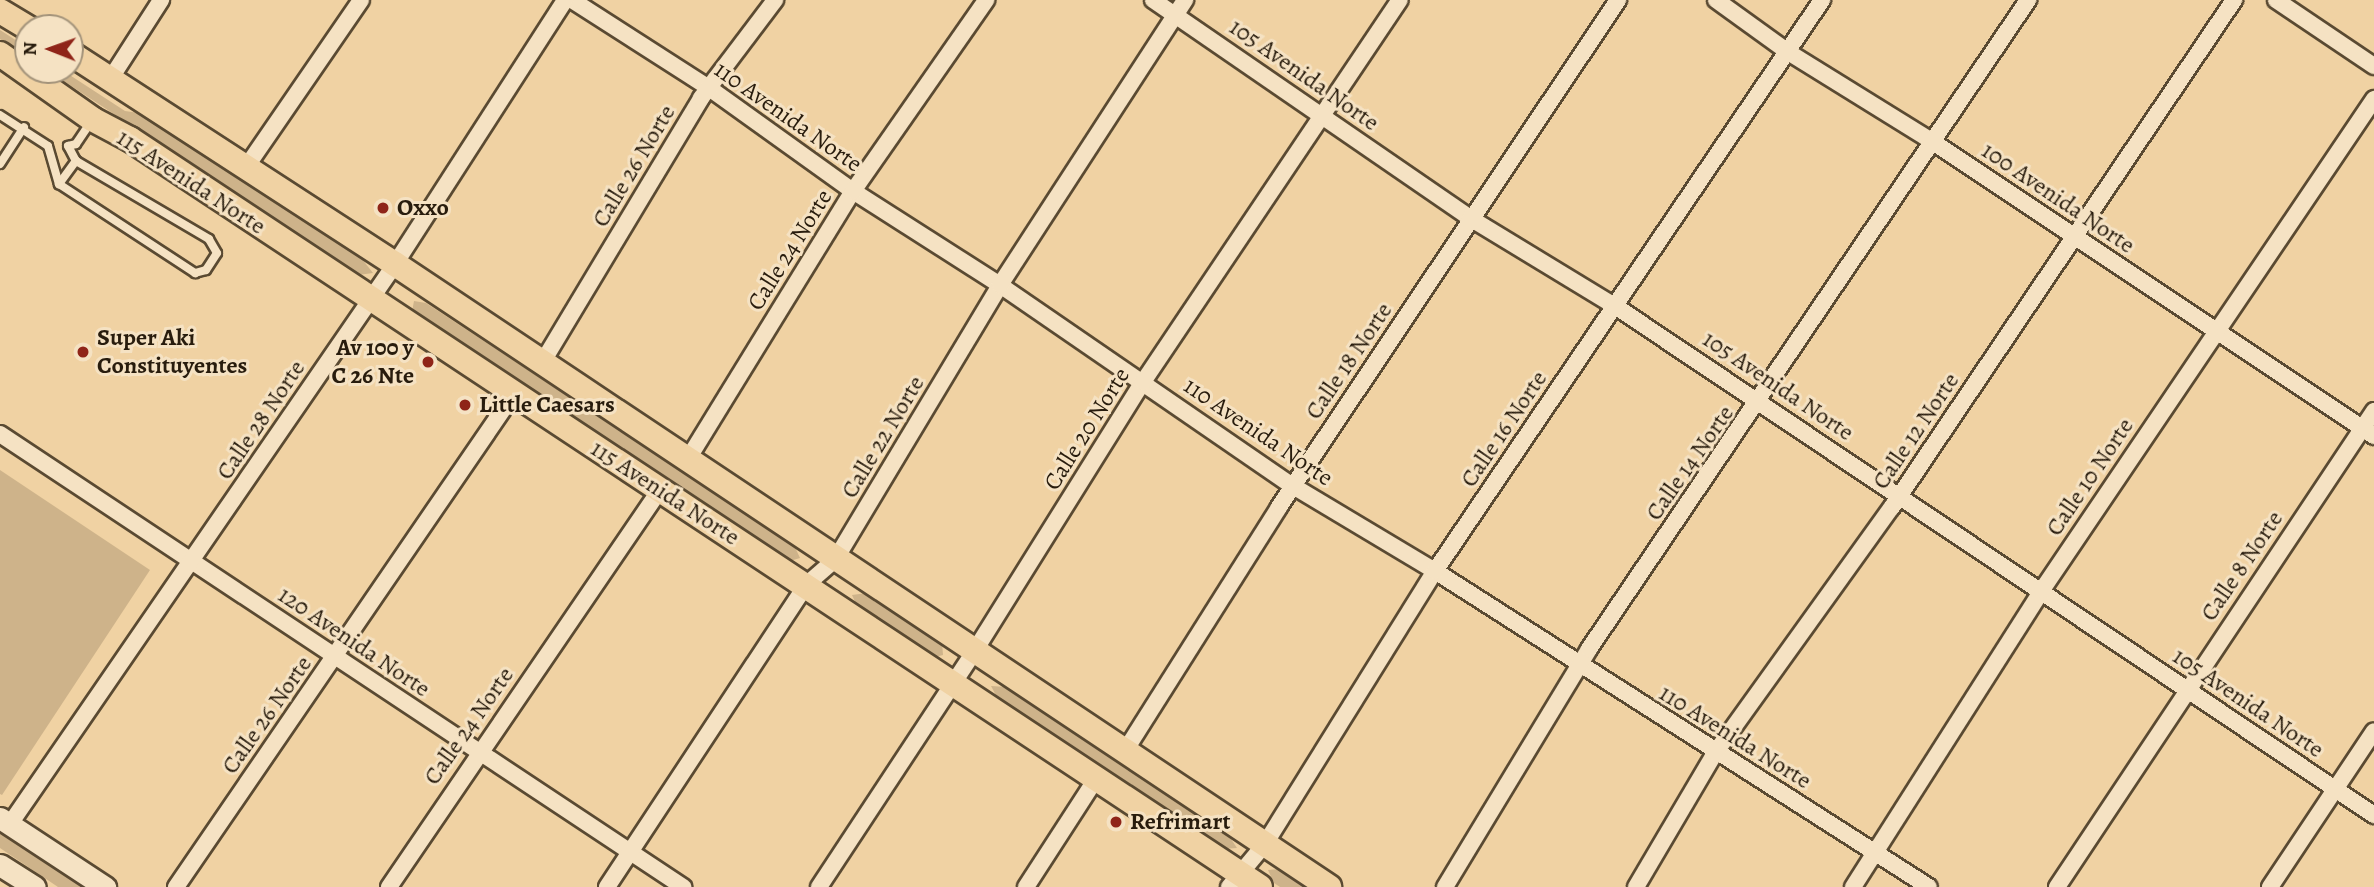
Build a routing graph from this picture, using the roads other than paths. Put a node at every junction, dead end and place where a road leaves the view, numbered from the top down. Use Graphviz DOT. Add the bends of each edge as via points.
graph roads {
  1 [pos="161,0"];
  2 [pos="361,0"];
  3 [pos="565,0"];
  4 [pos="572,0"];
  5 [pos="775,0"];
  6 [pos="986,0"];
  7 [pos="1153,0"];
  8 [pos="1185,0"];
  9 [pos="1400,0"];
  10 [pos="1618,0"];
  11 [pos="1716,0"];
  12 [pos="1822,0"];
  13 [pos="2028,0"];
  14 [pos="2234,0"];
  15 [pos="2276,0"];
  16 [pos="1175,15"];
  17 [pos="1788,52"];
  18 [pos="0,54"];
  19 [pos="84,62"];
  20 [pos="2374,66"];
  21 [pos="111,78"];
  22 [pos="709,88"];
  23 [pos="2374,99"];
  24 [pos="0,115"];
  25 [pos="1325,116"];
  26 [pos="92,119"];
  27 [pos="24,127"];
  28 [pos="1933,142"];
  29 [pos="76,161"];
  30 [pos="0,164"];
  31 [pos="247,166"];
  32 [pos="59,184"];
  33 [pos="853,191"];
  34 [pos="1470,218"];
  35 [pos="2074,235"];
  36 [pos="395,264"];
  37 [pos="1000,285"];
  38 [pos="370,300"];
  39 [pos="1615,306"];
  40 [pos="2215,333"];
  41 [pos="542,363"];
  42 [pos="1143,382"];
  43 [pos="513,395"];
  44 [pos="1760,402"];
  45 [pos="2374,411"];
  46 [pos="2368,432"];
  47 [pos="0,434"];
  48 [pos="688,459"];
  49 [pos="1293,486"];
  50 [pos="661,488"];
  51 [pos="1900,496"];
  52 [pos="835,560"];
  53 [pos="191,561"];
  54 [pos="1435,571"];
  55 [pos="806,585"];
  56 [pos="2042,590"];
  57 [pos="974,652"];
  58 [pos="336,657"];
  59 [pos="1580,666"];
  60 [pos="952,684"];
  61 [pos="2186,689"];
  62 [pos="2374,731"];
  63 [pos="1125,751"];
  64 [pos="478,753"];
  65 [pos="1715,753"];
  66 [pos="1096,779"];
  67 [pos="2337,790"];
  68 [pos="2374,815"];
  69 [pos="5,821"];
  70 [pos="1265,844"];
  71 [pos="629,851"];
  72 [pos="1876,851"];
  73 [pos="0,865"];
  74 [pos="1234,880"];
  75 [pos="35,887"];
  76 [pos="105,887"];
  77 [pos="176,887"];
  78 [pos="389,887"];
  79 [pos="607,887"];
  80 [pos="683,887"];
  81 [pos="819,887"];
  82 [pos="1026,887"];
  83 [pos="1260,887"];
  84 [pos="1329,887"];
  85 [pos="1445,887"];
  86 [pos="1636,887"];
  87 [pos="1853,887"];
  88 [pos="1929,887"];
  89 [pos="2057,887"];
  90 [pos="2270,887"];
  1 -- 21 [label="street"];
  2 -- 31 [label="street"];
  3 -- 36 [label="street, Calle 28 Norte"];
  4 -- 22 [label="street, 110 Avenida Norte"];
  5 -- 22 [label="street, Calle 26 Norte"];
  6 -- 33 [label="street, Calle 24 Norte"];
  7 -- 16 [label="street, 105 Avenida Norte"];
  8 -- 16 [label="street, Calle 22 Norte"];
  9 -- 25 [label="street, Calle 20 Norte"];
  10 -- 34 [label="street, Calle 18 Norte"];
  11 -- 17 [label="street, 100 Avenida Norte"];
  12 -- 17 [label="street, Calle 16 Norte"];
  13 -- 28 [label="street, Calle 14 Norte"];
  14 -- 35 [label="street, Calle 12 Norte"];
  15 -- 20 [label="street"];
  16 -- 25 [label="street, 105 Avenida Norte"];
  16 -- 37 [label="street, Calle 22 Norte"];
  17 -- 28 [label="street, 100 Avenida Norte"];
  17 -- 39 [label="street, Calle 16 Norte"];
  18 -- 26 [label="main road, 115 Avenida Norte"];
  19 -- 21 [label="main road, 115 Avenida Norte"];
  21 -- 31 [label="main road, 115 Avenida Norte"];
  22 -- 33 [label="street, 110 Avenida Norte"];
  22 -- 41 [label="street, Calle 26 Norte"];
  23 -- 40 [label="street, Calle 10 Norte"];
  24 -- 27 [label="lane"];
  25 -- 34 [label="street, 105 Avenida Norte"];
  25 -- 42 [label="street, Calle 20 Norte"];
  26 -- 29 [label="lane" via="76,144 68,146"];
  26 -- 38 [label="main road, 115 Avenida Norte" via="130,139"];
  27 -- 30 [label="lane"];
  27 -- 32 [label="lane" via="48,146"];
  28 -- 35 [label="street, 100 Avenida Norte"];
  28 -- 44 [label="street, Calle 14 Norte"];
  29 -- 32 [label="lane"];
  29 -- 32 [label="lane" via="209,239 217,253 206,270 195,272"];
  31 -- 36 [label="main road, 115 Avenida Norte"];
  33 -- 37 [label="street, 110 Avenida Norte"];
  33 -- 48 [label="street, Calle 24 Norte"];
  34 -- 39 [label="street, 105 Avenida Norte"];
  34 -- 49 [label="street, Calle 18 Norte"];
  35 -- 40 [label="street, 100 Avenida Norte"];
  35 -- 51 [label="street, Calle 12 Norte"];
  36 -- 38 [label="street, Calle 28 Norte"];
  36 -- 41 [label="main road, 115 Avenida Norte"];
  37 -- 42 [label="street, 110 Avenida Norte"];
  37 -- 52 [label="street, Calle 22 Norte"];
  38 -- 43 [label="main road, 115 Avenida Norte"];
  38 -- 53 [label="street, Calle 28 Norte"];
  39 -- 44 [label="street, 105 Avenida Norte"];
  39 -- 54 [label="street, Calle 16 Norte"];
  40 -- 46 [label="street, 100 Avenida Norte"];
  40 -- 56 [label="street, Calle 10 Norte"];
  41 -- 48 [label="main road, 115 Avenida Norte"];
  42 -- 49 [label="street, 110 Avenida Norte"];
  42 -- 57 [label="street, Calle 20 Norte"];
  43 -- 50 [label="main road, 115 Avenida Norte"];
  43 -- 58 [label="street, Calle 26 Norte"];
  44 -- 51 [label="street, 105 Avenida Norte"];
  44 -- 59 [label="street, Calle 14 Norte"];
  45 -- 46 [label="street, Calle 8 Norte"];
  46 -- 61 [label="street, Calle 8 Norte"];
  47 -- 53 [label="street, 120 Avenida Norte"];
  48 -- 52 [label="main road, 115 Avenida Norte"];
  49 -- 54 [label="street, 110 Avenida Norte"];
  49 -- 63 [label="street, Calle 18 Norte"];
  50 -- 55 [label="main road, 115 Avenida Norte"];
  50 -- 64 [label="street, Calle 24 Norte"];
  51 -- 56 [label="street, 105 Avenida Norte"];
  51 -- 65 [label="street, Calle 12 Norte"];
  52 -- 55 [label="street, Calle 22 Norte"];
  52 -- 57 [label="main road, 115 Avenida Norte"];
  53 -- 58 [label="street, 120 Avenida Norte"];
  53 -- 69 [label="street, Calle 28 Norte"];
  54 -- 59 [label="street, 110 Avenida Norte"];
  54 -- 70 [label="street, Calle 16 Norte"];
  55 -- 60 [label="main road, 115 Avenida Norte"];
  55 -- 71 [label="street, Calle 22 Norte"];
  56 -- 61 [label="street, 105 Avenida Norte"];
  56 -- 72 [label="street, Calle 10 Norte"];
  57 -- 60 [label="street, Calle 20 Norte"];
  57 -- 63 [label="main road, 115 Avenida Norte"];
  58 -- 64 [label="street, 120 Avenida Norte"];
  58 -- 77 [label="street, Calle 26 Norte"];
  59 -- 65 [label="street, 110 Avenida Norte"];
  59 -- 85 [label="street, Calle 14 Norte"];
  60 -- 66 [label="main road, 115 Avenida Norte"];
  60 -- 81 [label="street, Calle 20 Norte"];
  61 -- 67 [label="street, 105 Avenida Norte"];
  61 -- 89 [label="street, Calle 8 Norte"];
  62 -- 67 [label="street"];
  63 -- 70 [label="main road, 115 Avenida Norte"];
  64 -- 71 [label="street, 120 Avenida Norte"];
  64 -- 78 [label="street, Calle 24 Norte"];
  65 -- 72 [label="street, 110 Avenida Norte"];
  65 -- 86 [label="street, Calle 12 Norte"];
  66 -- 74 [label="main road, 115 Avenida Norte"];
  66 -- 82 [label="street"];
  67 -- 68 [label="street, 105 Avenida Norte"];
  67 -- 90 [label="street"];
  69 -- 76 [label="main road"];
  70 -- 74 [label="street, Calle 16 Norte"];
  70 -- 84 [label="main road, 115 Avenida Norte"];
  71 -- 79 [label="street, Calle 22 Norte"];
  71 -- 80 [label="street, 120 Avenida Norte"];
  72 -- 87 [label="street, Calle 10 Norte"];
  72 -- 88 [label="street, 110 Avenida Norte"];
  73 -- 75 [label="main road"];
  74 -- 83 [label="main road, 115 Avenida Norte"];
}
